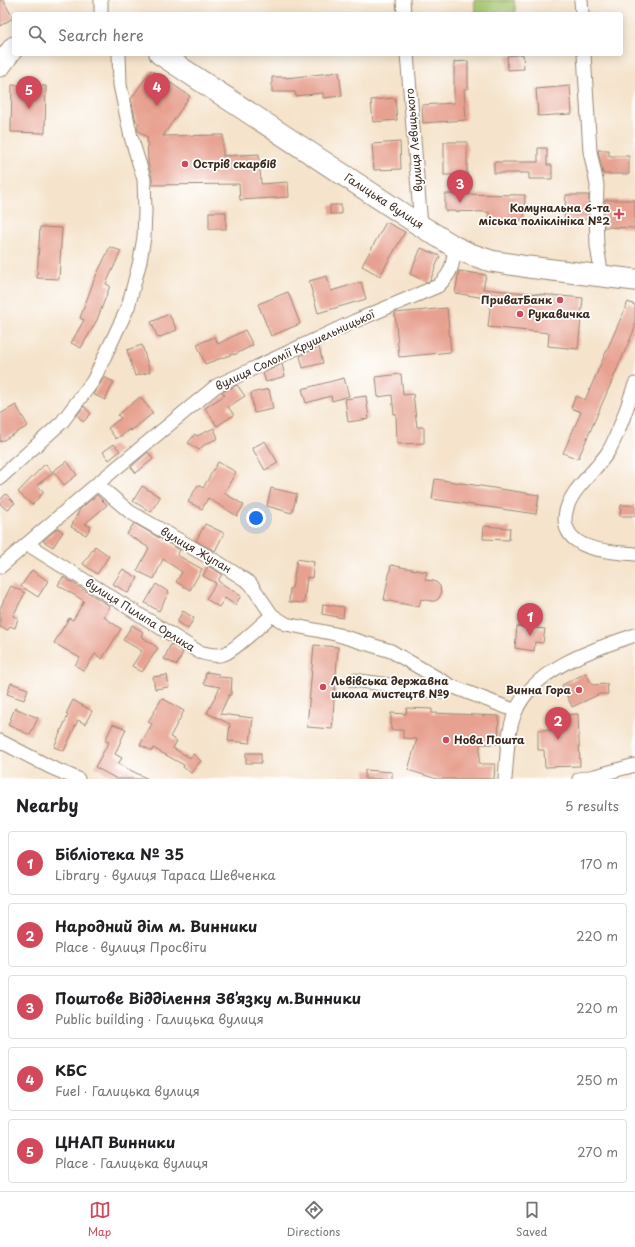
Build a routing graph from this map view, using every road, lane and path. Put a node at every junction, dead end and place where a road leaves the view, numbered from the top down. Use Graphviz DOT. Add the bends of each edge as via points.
graph roads {
  1 [pos="100,0"];
  2 [pos="403,0"];
  3 [pos="581,0"];
  4 [pos="101,12"];
  5 [pos="404,12"];
  6 [pos="582,12"];
  7 [pos="12,50"];
  8 [pos="119,56"];
  9 [pos="163,56"];
  10 [pos="407,56"];
  11 [pos="584,56"];
  12 [pos="0,66"];
  13 [pos="421,226"];
  14 [pos="455,247"];
  15 [pos="602,277"];
  16 [pos="635,280"];
  17 [pos="635,384"];
  18 [pos="0,478"];
  19 [pos="97,484"];
  20 [pos="27,544"];
  21 [pos="635,554"];
  22 [pos="0,567"];
  23 [pos="272,615"];
  24 [pos="635,635"];
  25 [pos="353,680"];
  26 [pos="451,686"];
  27 [pos="516,711"];
  28 [pos="0,741"];
  29 [pos="635,765"];
  30 [pos="78,779"];
  31 [pos="505,779"];
  32 [pos="579,779"];
  1 -- 4 [label="street"];
  2 -- 5 [label="street"];
  3 -- 6 [label="street"];
  7 -- 12 [label="main road"];
  8 -- 18 [label="street" via="120,85 130,137 144,180 144,237 128,307 93,381 62,422"];
  9 -- 13 [label="main road, Галицька вулиця"];
  10 -- 13 [label="street, вулиця Левицького"];
  11 -- 15 [label="street" via="590,151 597,185 596,215"];
  13 -- 14 [label="main road, Галицька вулиця"];
  14 -- 15 [label="main road, Галицька вулиця" via="491,261"];
  14 -- 19 [label="street, вулиця Соломії Крушельницької" via="451,271 438,286 355,321 216,386"];
  15 -- 16 [label="main road, Галицька вулиця"];
  17 -- 21 [label="street" via="609,450 569,502 565,524 569,534 578,542 612,552"];
  19 -- 20 [label="street, вулиця Соломії Крушельницької"];
  19 -- 23 [label="street, вулиця Жупан" via="130,512 250,583"];
  20 -- 22 [label="street, вулиця Соломії Крушельницької"];
  20 -- 23 [label="street, вулиця Пилипа Орлика" via="199,652 224,654"];
  23 -- 26 [label="street, вулиця Жупан" via="286,624 335,634 391,651"];
  24 -- 27 [label="street" via="591,650 560,665 527,693"];
  25 -- 26 [label="street" via="440,692"];
  26 -- 27 [label="street"];
  27 -- 31 [label="street" via="509,739"];
  28 -- 30 [label="street"];
  29 -- 32 [label="street"];
}
